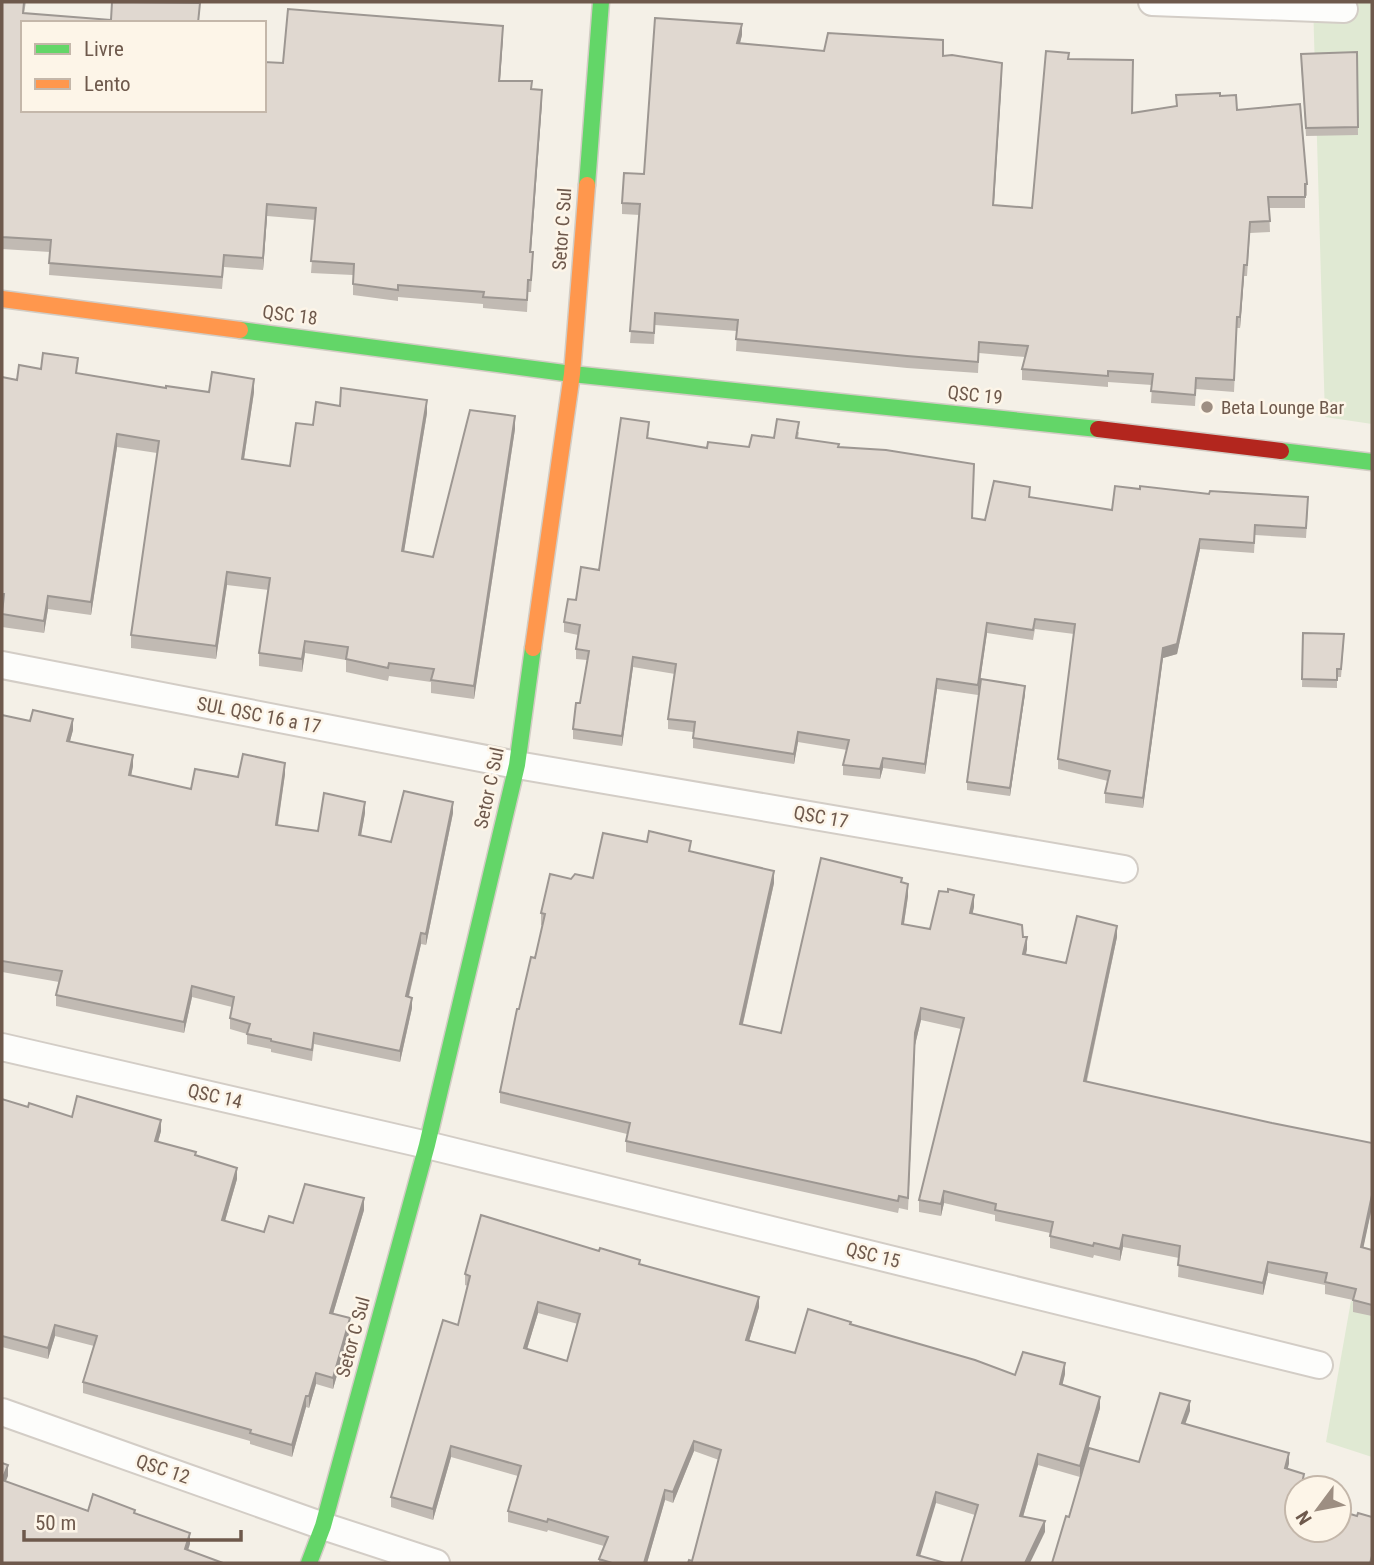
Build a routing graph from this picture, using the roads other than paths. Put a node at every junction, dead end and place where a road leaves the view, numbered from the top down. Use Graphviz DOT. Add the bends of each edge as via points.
graph roads {
  1 [pos="601,2"];
  2 [pos="1152,2"];
  3 [pos="1344,9"];
  4 [pos="2,299"];
  5 [pos="572,374"];
  6 [pos="1372,463"];
  7 [pos="2,665"];
  8 [pos="517,765"];
  9 [pos="1125,869"];
  10 [pos="2,1047"];
  11 [pos="427,1145"];
  12 [pos="1319,1365"];
  13 [pos="2,1412"];
  14 [pos="323,1526"];
  15 [pos="310,1563"];
  16 [pos="436,1563"];
  1 -- 5 [label="street, Setor C Sul"];
  2 -- 3 [label="street"];
  4 -- 5 [label="street, QSC 18"];
  5 -- 6 [label="street, QSC 19"];
  5 -- 8 [label="street, Setor C Sul"];
  7 -- 8 [label="street, SUL QSC 16 a 17"];
  8 -- 9 [label="street, QSC 17"];
  8 -- 11 [label="street, Setor C Sul"];
  10 -- 11 [label="street, QSC 14"];
  11 -- 12 [label="street, QSC 15"];
  11 -- 14 [label="street, Setor C Sul"];
  13 -- 14 [label="street, QSC 12"];
  14 -- 15 [label="street, Setor C Sul"];
  14 -- 16 [label="street, QSC 12"];
}
